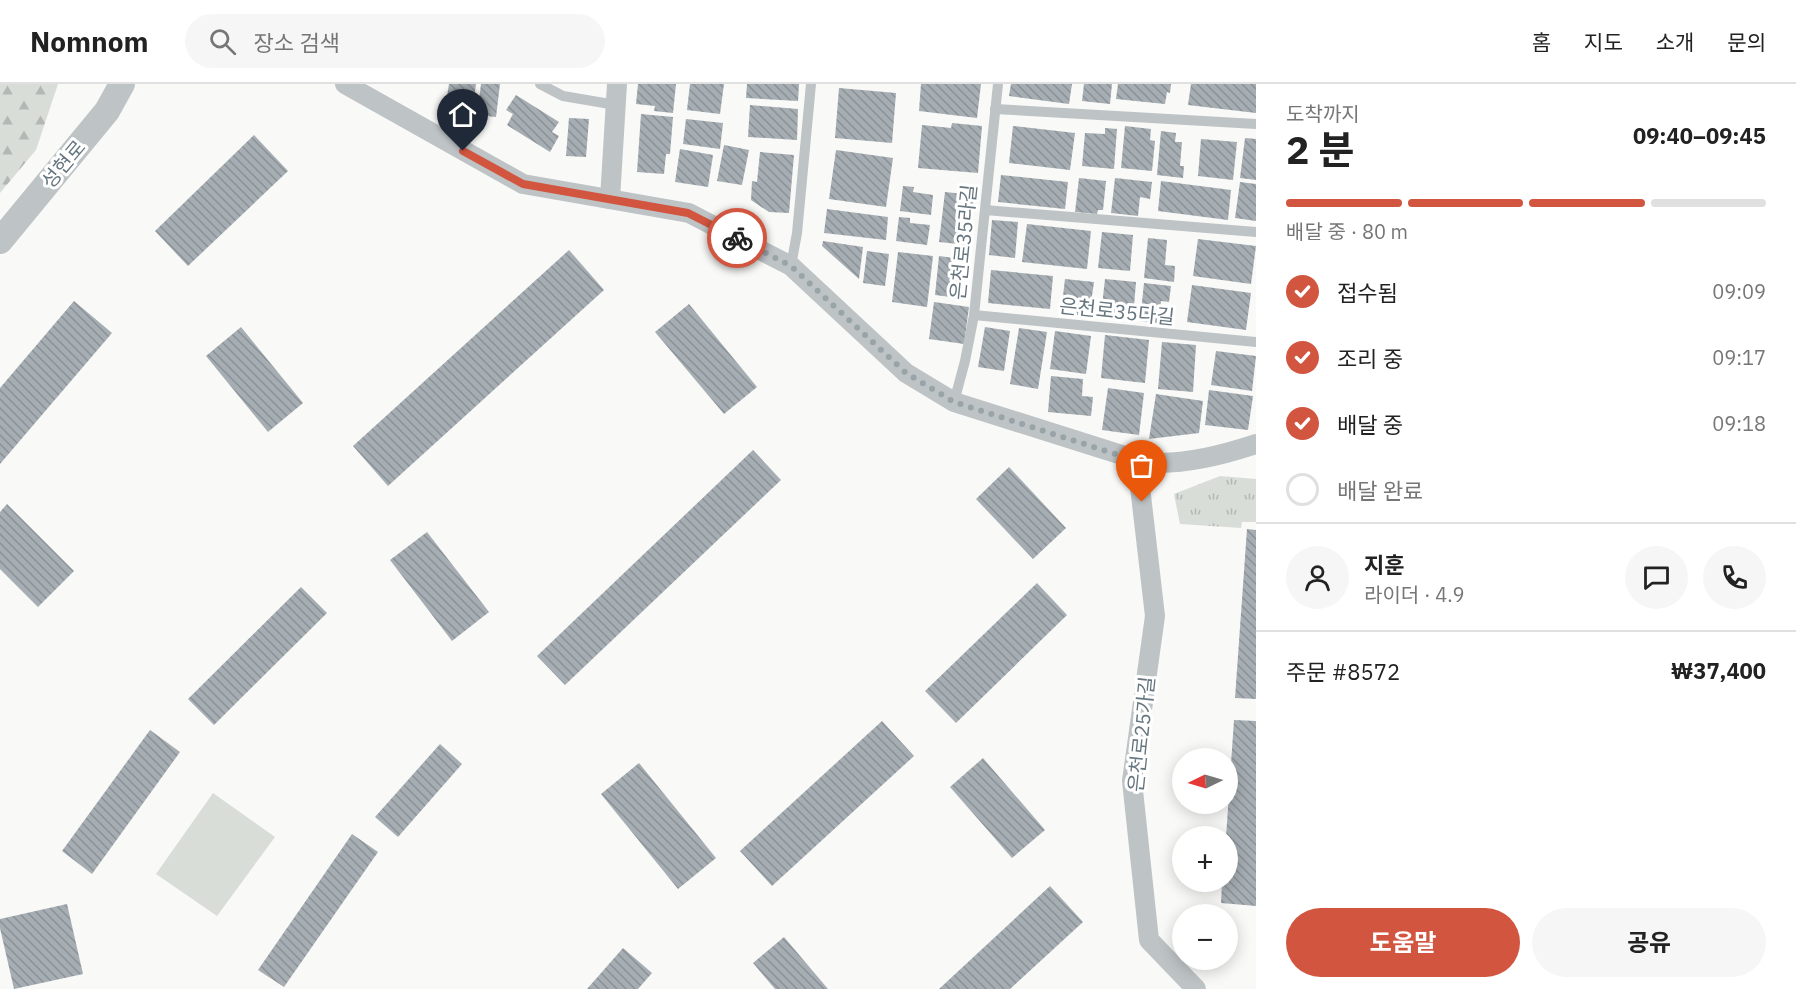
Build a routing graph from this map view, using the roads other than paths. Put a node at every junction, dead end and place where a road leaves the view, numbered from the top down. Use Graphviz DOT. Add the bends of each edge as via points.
graph roads {
  1 [pos="122,84"];
  2 [pos="345,84"];
  3 [pos="540,84"];
  4 [pos="617,84"];
  5 [pos="811,84"];
  6 [pos="998,84"];
  7 [pos="616,105"];
  8 [pos="995,108"];
  9 [pos="1256,124"];
  10 [pos="610,199"];
  11 [pos="985,210"];
  12 [pos="1256,232"];
  13 [pos="0,241"];
  14 [pos="791,266"];
  15 [pos="974,315"];
  16 [pos="1256,342"];
  17 [pos="954,402"];
  18 [pos="1256,444"];
  19 [pos="1137,461"];
  20 [pos="1196,989"];
  1 -- 13 [label="street, 성현로" via="107,111"];
  2 -- 10 [label="street" via="523,184"];
  3 -- 7 [label="lane" via="564,96"];
  4 -- 7 [label="street"];
  5 -- 14 [label="lane"];
  6 -- 8 [label="lane, 은천로35라길"];
  7 -- 10 [label="street"];
  8 -- 9 [label="lane"];
  8 -- 11 [label="lane, 은천로35라길"];
  10 -- 14 [label="street" via="688,213"];
  11 -- 12 [label="lane"];
  11 -- 15 [label="lane, 은천로35라길"];
  14 -- 17 [label="street" via="906,373"];
  15 -- 16 [label="lane, 은천로35다길"];
  15 -- 17 [label="lane, 은천로35라길"];
  17 -- 19 [label="street"];
  18 -- 19 [label="street" via="1195,459"];
  19 -- 20 [label="street, 은천로25가길" via="1155,616 1132,781 1149,940"];
}
